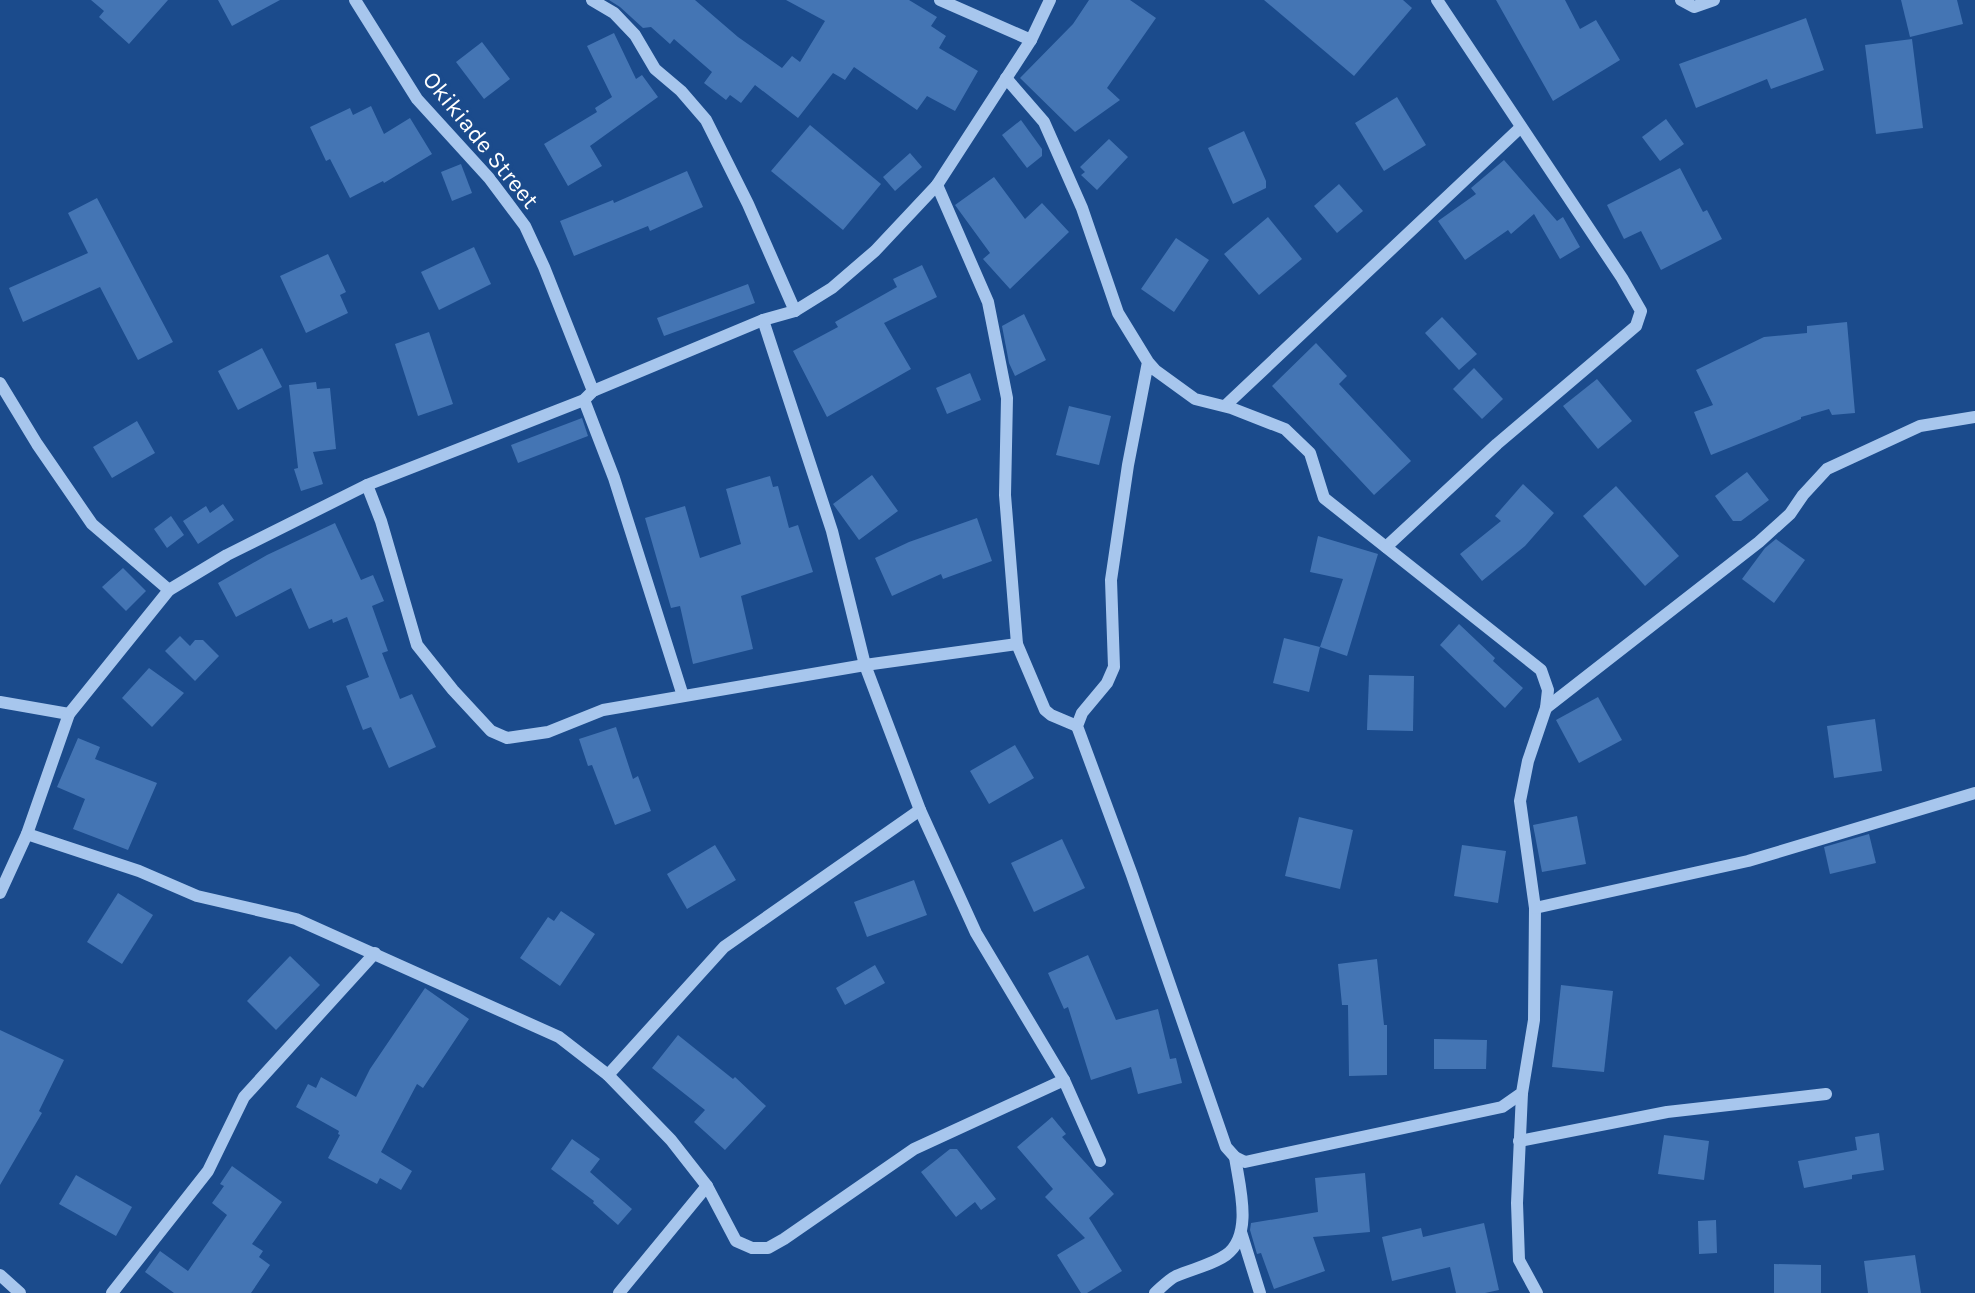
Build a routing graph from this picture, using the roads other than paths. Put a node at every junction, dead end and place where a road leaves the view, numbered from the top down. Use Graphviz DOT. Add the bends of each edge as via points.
graph roads {
  1 [pos="355,0"];
  2 [pos="592,0"];
  3 [pos="940,0"];
  4 [pos="1050,0"];
  5 [pos="1437,0"];
  6 [pos="1681,0"];
  7 [pos="1714,0"];
  8 [pos="1031,40"];
  9 [pos="1006,78"];
  10 [pos="1521,127"];
  11 [pos="937,185"];
  12 [pos="794,311"];
  13 [pos="763,320"];
  14 [pos="1148,362"];
  15 [pos="0,383"];
  16 [pos="589,396"];
  17 [pos="1225,406"];
  18 [pos="1975,417"];
  19 [pos="367,485"];
  20 [pos="1386,547"];
  21 [pos="169,590"];
  22 [pos="1017,644"];
  23 [pos="865,665"];
  24 [pos="683,696"];
  25 [pos="0,702"];
  26 [pos="1546,708"];
  27 [pos="69,715"];
  28 [pos="1077,726"];
  29 [pos="1975,793"];
  30 [pos="920,810"];
  31 [pos="27,834"];
  32 [pos="0,893"];
  33 [pos="1535,908"];
  34 [pos="375,953"];
  35 [pos="608,1074"];
  36 [pos="1064,1080"];
  37 [pos="1522,1093"];
  38 [pos="1826,1094"];
  39 [pos="1519,1141"];
  40 [pos="1236,1157"];
  41 [pos="1100,1161"];
  42 [pos="707,1186"];
  43 [pos="1241,1231"];
  44 [pos="0,1275"];
  45 [pos="20,1293"];
  46 [pos="112,1293"];
  47 [pos="620,1293"];
  48 [pos="1155,1293"];
  49 [pos="1260,1293"];
  50 [pos="1537,1293"];
  1 -- 16 [label="street, Okikiade Street" via="417,99 489,178 525,226"];
  2 -- 12 [label="street" via="614,13 635,35 655,69 706,120"];
  3 -- 8 [label="street"];
  4 -- 8 [label="street"];
  5 -- 10 [label="street"];
  6 -- 7 [label="street" via="1694,7"];
  8 -- 9 [label="street"];
  9 -- 11 [label="street"];
  9 -- 14 [label="street" via="1044,122 1082,208 1118,313"];
  10 -- 17 [label="street"];
  10 -- 20 [label="street" via="1641,311 1636,326 1497,444"];
  11 -- 12 [label="street" via="875,251 832,288"];
  11 -- 22 [label="street" via="988,302 1007,398 1004,495"];
  12 -- 13 [label="street"];
  13 -- 16 [label="street"];
  13 -- 23 [label="street" via="832,531"];
  14 -- 17 [label="street" via="1195,399"];
  14 -- 28 [label="street" via="1111,580 1114,667"];
  15 -- 21 [label="street" via="92,524"];
  16 -- 19 [label="street"];
  16 -- 24 [label="street, Okikiade Street"];
  17 -- 20 [label="street" via="1285,429 1310,453 1324,498"];
  18 -- 26 [label="street" via="1920,426 1826,469 1790,514 1759,542"];
  19 -- 21 [label="street" via="227,555"];
  19 -- 24 [label="street" via="417,645 491,731 507,738 548,732 603,710"];
  20 -- 26 [label="street" via="1541,670 1548,690"];
  21 -- 27 [label="street"];
  22 -- 23 [label="street"];
  22 -- 28 [label="street" via="1045,710"];
  23 -- 24 [label="street"];
  23 -- 30 [label="street"];
  25 -- 27 [label="street"];
  26 -- 33 [label="street" via="1520,801"];
  27 -- 31 [label="street"];
  28 -- 40 [label="street" via="1226,1146"];
  29 -- 33 [label="street" via="1748,861"];
  30 -- 35 [label="street" via="724,947"];
  30 -- 36 [label="street" via="976,933"];
  31 -- 32 [label="street"];
  31 -- 34 [label="street" via="139,871 197,896 296,919"];
  33 -- 37 [label="street" via="1534,1020"];
  34 -- 35 [label="street" via="559,1037"];
  34 -- 46 [label="street" via="244,1097 208,1171"];
  35 -- 42 [label="street"];
  36 -- 41 [label="street"];
  36 -- 42 [label="street" via="914,1149 768,1248 736,1241"];
  37 -- 39 [label="street"];
  37 -- 40 [label="street" via="1502,1107 1245,1162"];
  38 -- 39 [label="street" via="1667,1112"];
  39 -- 50 [label="street" via="1518,1260"];
  40 -- 43 [label="street"];
  42 -- 47 [label="street"];
  43 -- 48 [label="street" via="1226,1255 1173,1278"];
  43 -- 49 [label="street"];
  44 -- 45 [label="street"];
}
